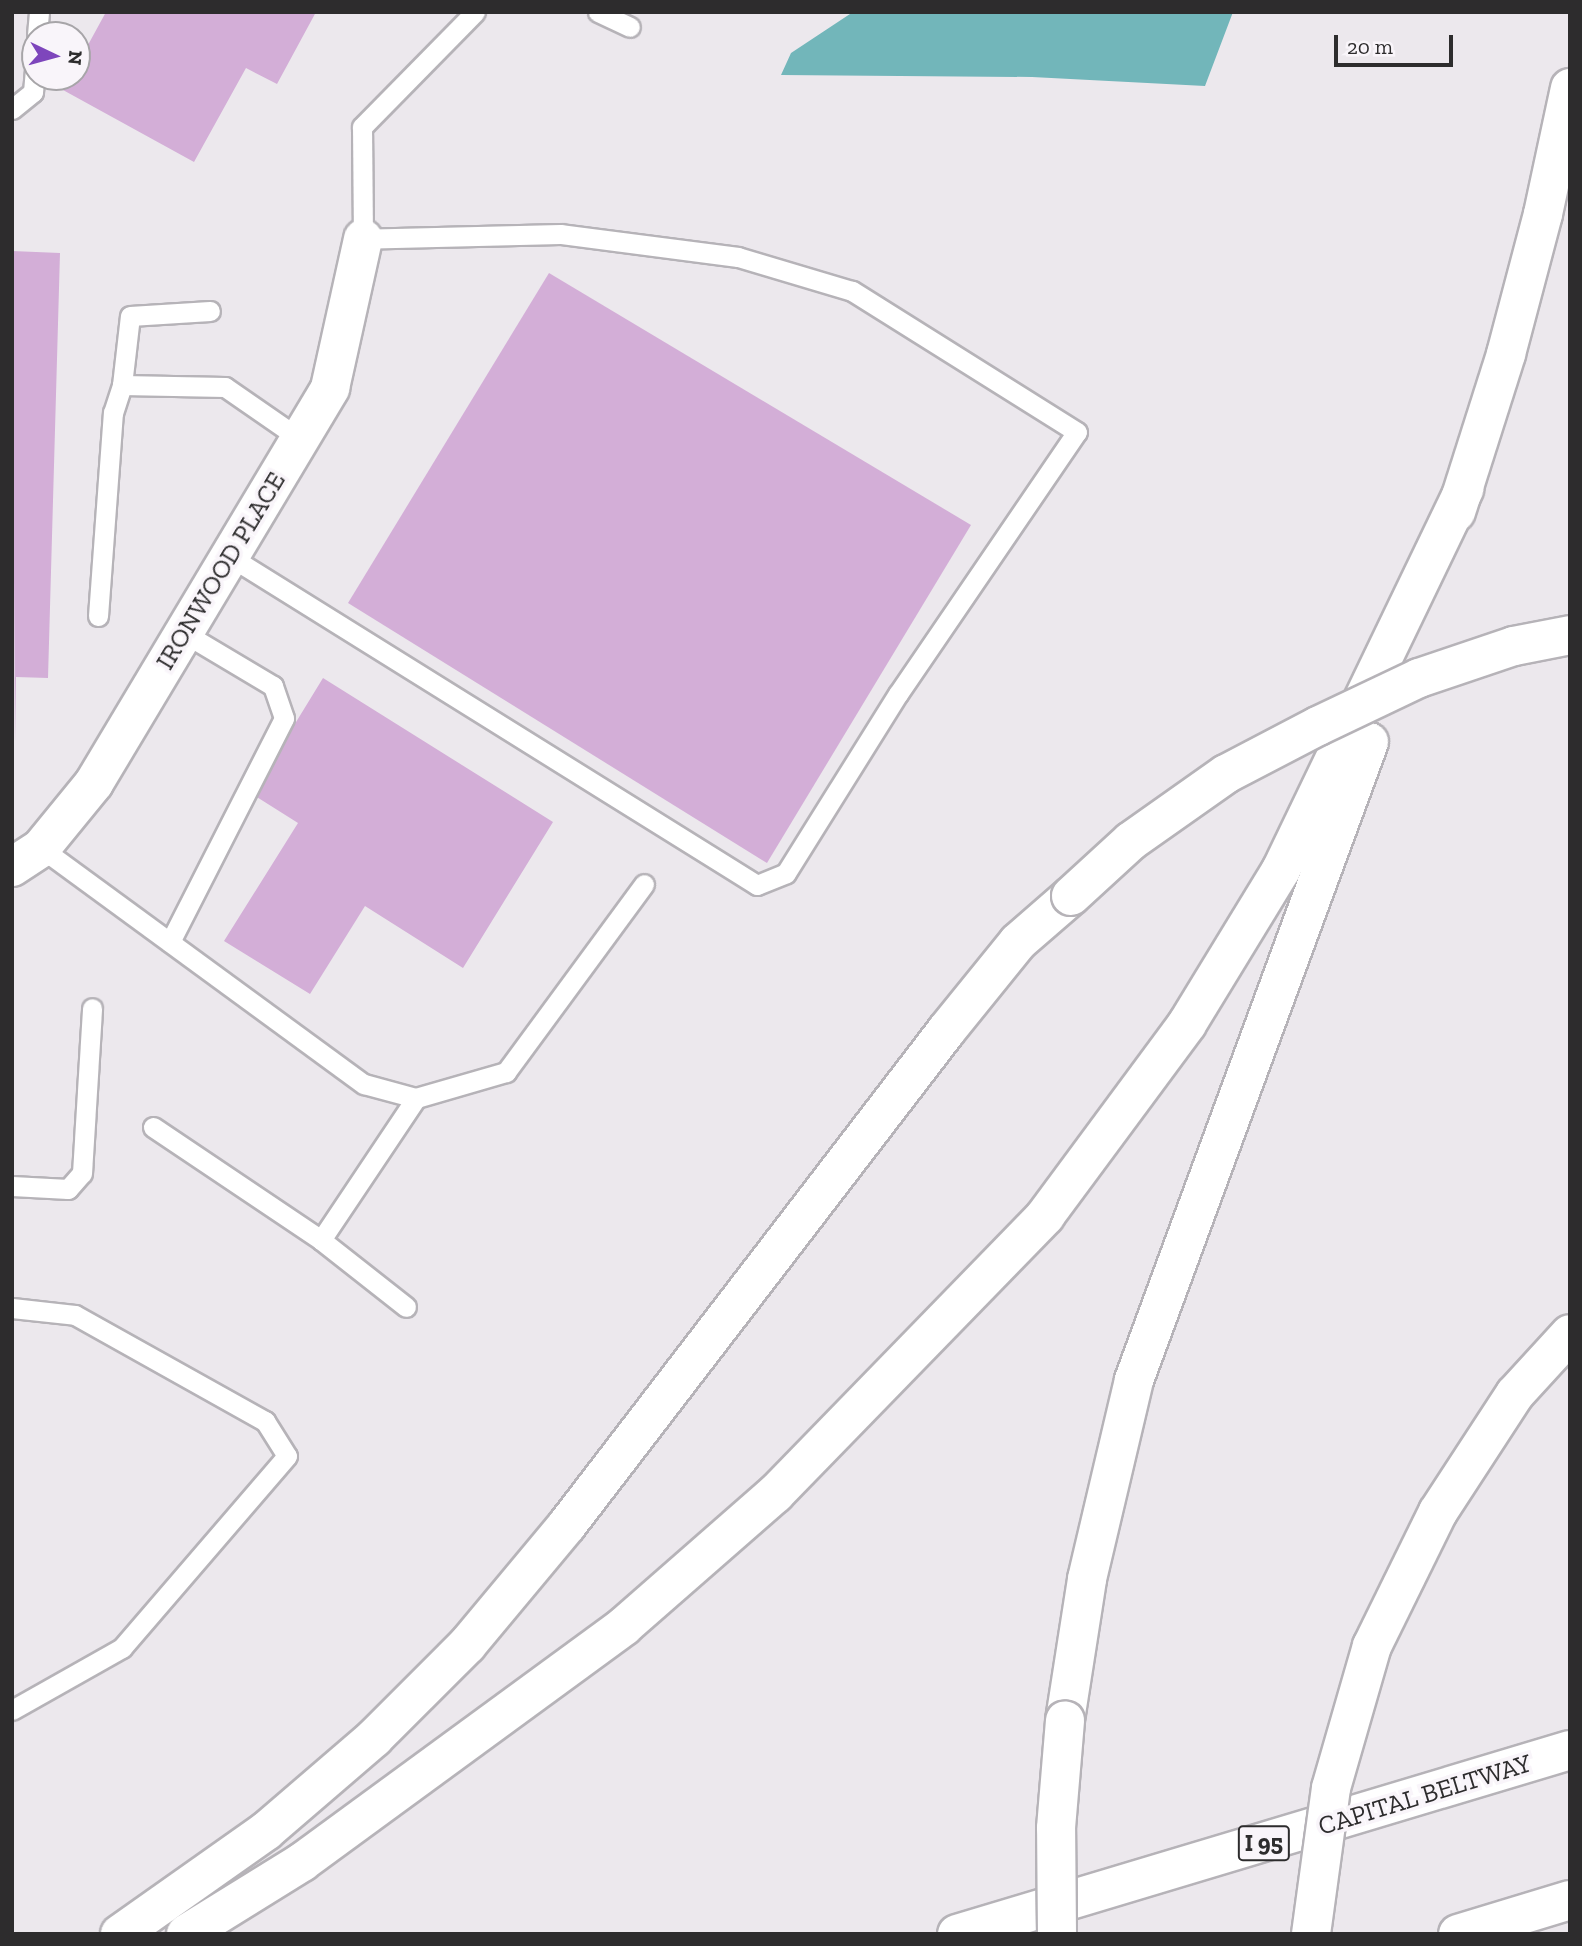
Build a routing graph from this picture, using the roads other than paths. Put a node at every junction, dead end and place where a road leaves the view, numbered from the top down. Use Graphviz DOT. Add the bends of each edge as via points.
graph roads {
  1 [pos="475,12"];
  2 [pos="598,12"];
  3 [pos="630,27"];
  4 [pos="1570,88"];
  5 [pos="33,91"];
  6 [pos="12,109"];
  7 [pos="363,239"];
  8 [pos="210,311"];
  9 [pos="122,385"];
  10 [pos="300,439"];
  11 [pos="1464,489"];
  12 [pos="229,556"];
  13 [pos="98,616"];
  14 [pos="184,633"];
  15 [pos="1570,635"];
  16 [pos="27,858"];
  17 [pos="643,884"];
  18 [pos="170,942"];
  19 [pos="92,1008"];
  20 [pos="416,1098"];
  21 [pos="153,1127"];
  22 [pos="12,1186"];
  23 [pos="321,1240"];
  24 [pos="406,1307"];
  25 [pos="12,1308"];
  26 [pos="1570,1334"];
  27 [pos="12,1710"];
  28 [pos="1570,1750"];
  29 [pos="1570,1900"];
  30 [pos="120,1934"];
  31 [pos="186,1934"];
  32 [pos="957,1934"];
  33 [pos="1057,1934"];
  34 [pos="1311,1934"];
  35 [pos="1458,1934"];
  1 -- 7 [label="lane" via="362,127"];
  2 -- 3 [label="lane"];
  4 -- 11 [label="main road" via="1540,227"];
  5 -- 6 [label="lane"];
  7 -- 10 [label="main road, IRONWOOD PLACE" via="330,388"];
  7 -- 12 [label="lane" via="561,234 738,257 852,291 1077,432 898,694 786,873 757,885"];
  8 -- 9 [label="lane" via="130,316"];
  9 -- 10 [label="lane" via="225,387"];
  9 -- 13 [label="lane" via="113,413"];
  10 -- 12 [label="main road, IRONWOOD PLACE"];
  11 -- 31 [label="main road" via="1281,870 1188,1024 1045,1216 775,1494 624,1626 313,1854"];
  11 -- 33 [label="main road, bridge" via="1134,1380 1087,1579 1065,1720 1056,1828"];
  12 -- 14 [label="main road, IRONWOOD PLACE"];
  14 -- 16 [label="main road, IRONWOOD PLACE" via="94,783"];
  14 -- 18 [label="lane" via="273,686 284,718"];
  15 -- 30 [label="main road, bridge" via="1514,646 1419,678 1226,775 1131,841 1018,942 567,1525 467,1644 374,1738 266,1831"];
  16 -- 18 [label="lane"];
  17 -- 20 [label="lane" via="506,1072"];
  18 -- 20 [label="lane" via="364,1084"];
  19 -- 22 [label="lane" via="82,1173 68,1189"];
  20 -- 23 [label="lane"];
  21 -- 23 [label="lane"];
  23 -- 24 [label="lane"];
  25 -- 27 [label="lane" via="75,1315 265,1421 286,1456 122,1647"];
  26 -- 34 [label="main road, bridge" via="1515,1394 1438,1511 1372,1646 1331,1788"];
  28 -- 32 [label="main road, CAPITAL BELTWAY / I 95"];
  29 -- 35 [label="main road"];
}
